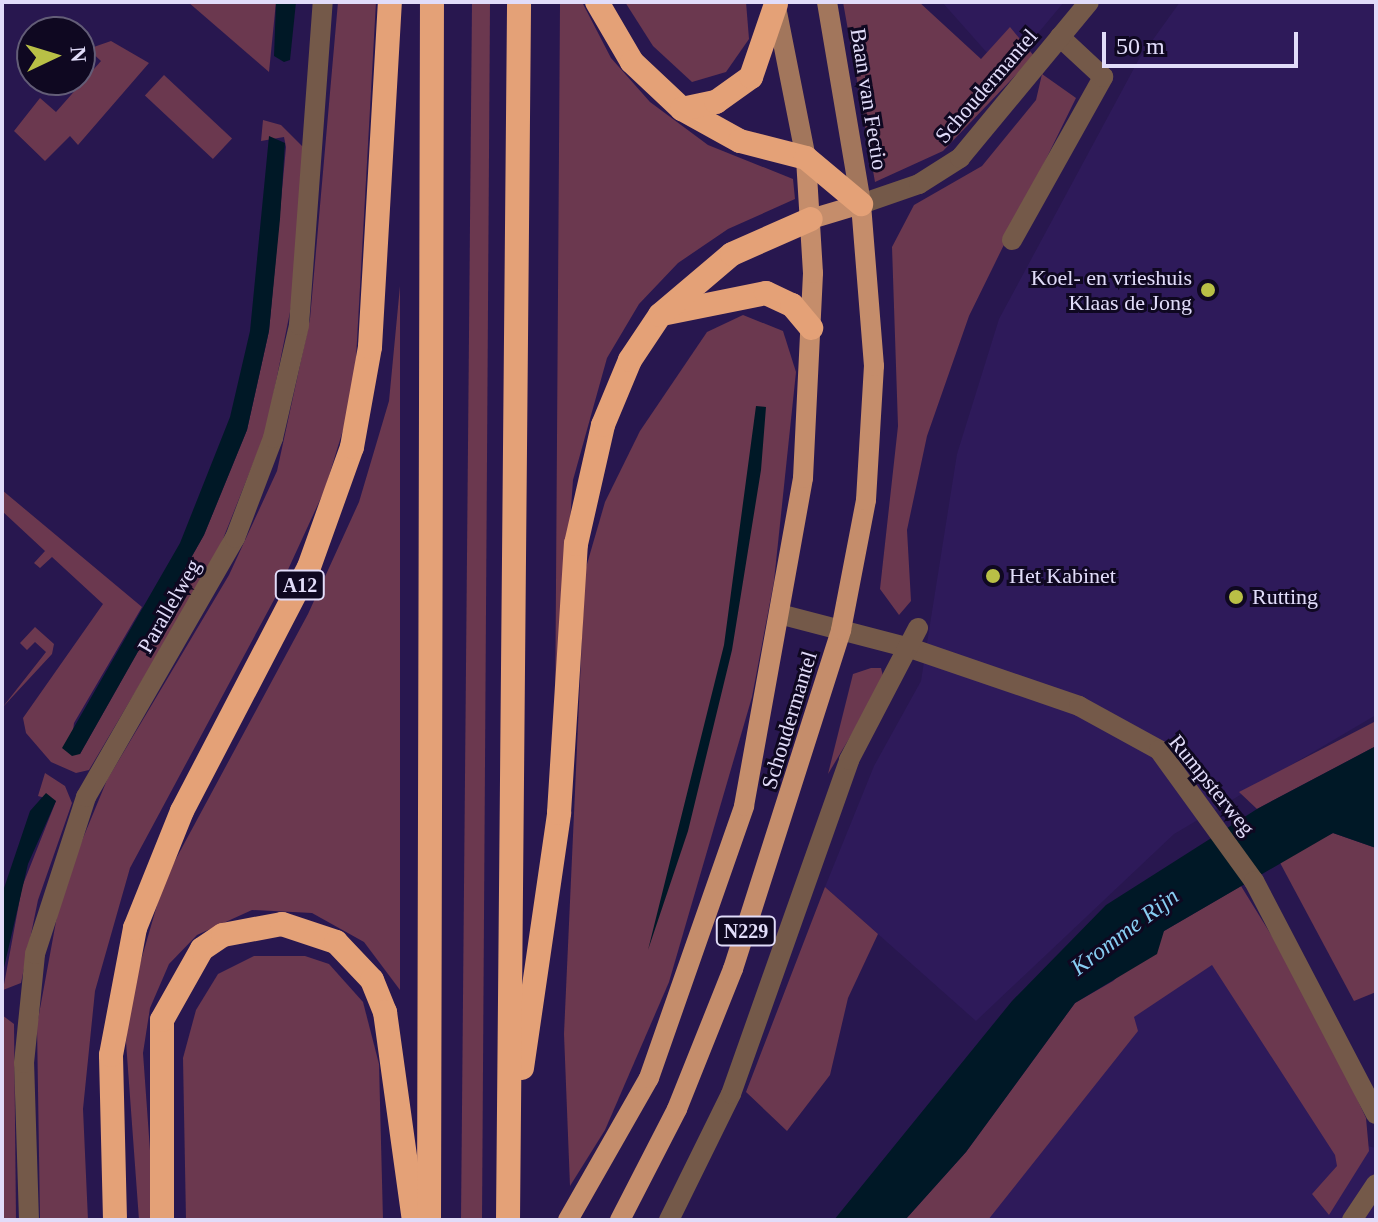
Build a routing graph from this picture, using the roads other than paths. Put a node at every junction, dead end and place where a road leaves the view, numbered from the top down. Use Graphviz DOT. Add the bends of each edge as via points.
graph roads {
  1 [pos="323,2"];
  2 [pos="390,2"];
  3 [pos="432,2"];
  4 [pos="519,2"];
  5 [pos="597,2"];
  6 [pos="827,2"];
  7 [pos="1089,2"];
  8 [pos="776,3"];
  9 [pos="1060,37"];
  10 [pos="682,109"];
  11 [pos="806,158"];
  12 [pos="861,204"];
  13 [pos="811,219"];
  14 [pos="1012,240"];
  15 [pos="660,315"];
  16 [pos="811,328"];
  17 [pos="783,615"];
  18 [pos="918,628"];
  19 [pos="841,630"];
  20 [pos="910,648"];
  21 [pos="1376,1114"];
  22 [pos="509,1153"];
  23 [pos="1376,1184"];
  24 [pos="29,1220"];
  25 [pos="115,1220"];
  26 [pos="162,1220"];
  27 [pos="414,1220"];
  28 [pos="429,1220"];
  29 [pos="508,1220"];
  30 [pos="568,1220"];
  31 [pos="620,1220"];
  32 [pos="669,1220"];
  33 [pos="1352,1220"];
  1 -- 24 [label="street, Parallelweg" via="305,274 273,438 235,538 86,797 35,954 24,1063"];
  2 -- 25 [label="highway, A12" via="370,347 352,447 309,567 182,811 135,928 111,1055"];
  3 -- 28 [label="highway"];
  4 -- 22 [label="highway"];
  5 -- 10 [label="highway" via="632,62"];
  6 -- 12 [label="main road, Baan van Fectio"];
  7 -- 9 [label="street, Schoudermantel"];
  8 -- 10 [label="highway" via="751,77 716,102"];
  8 -- 11 [label="main road"];
  9 -- 12 [label="street, Schoudermantel" via="960,158 919,184"];
  9 -- 14 [label="street, Schoudermantel" via="1103,77"];
  10 -- 11 [label="highway" via="740,141"];
  11 -- 12 [label="highway"];
  11 -- 13 [label="main road, Schoudermantel / N229"];
  12 -- 13 [label="main road, Schoudermantel"];
  12 -- 19 [label="main road, Schoudermantel / N229" via="874,366 866,500"];
  13 -- 15 [label="highway" via="732,254"];
  13 -- 16 [label="main road, Schoudermantel / N229"];
  15 -- 16 [label="highway" via="766,293 792,305"];
  15 -- 22 [label="highway" via="617,388 581,508 559,813"];
  16 -- 17 [label="main road, Schoudermantel / N229" via="803,478"];
  17 -- 19 [label="street, Rumpsterweg"];
  17 -- 30 [label="main road, Schoudermantel / N229" via="744,806 703,933 649,1078"];
  18 -- 20 [label="street"];
  19 -- 20 [label="street, Rumpsterweg"];
  19 -- 31 [label="main road, Schoudermantel / N229" via="733,969 677,1109"];
  20 -- 21 [label="street, Rumpsterweg" via="1079,706 1159,750 1254,881"];
  20 -- 32 [label="street" via="849,760 737,1080"];
  22 -- 29 [label="highway"];
  23 -- 33 [label="street"];
  26 -- 27 [label="highway" via="162,1020 202,949 223,935 282,924 336,942 372,980 385,1012"];
}
